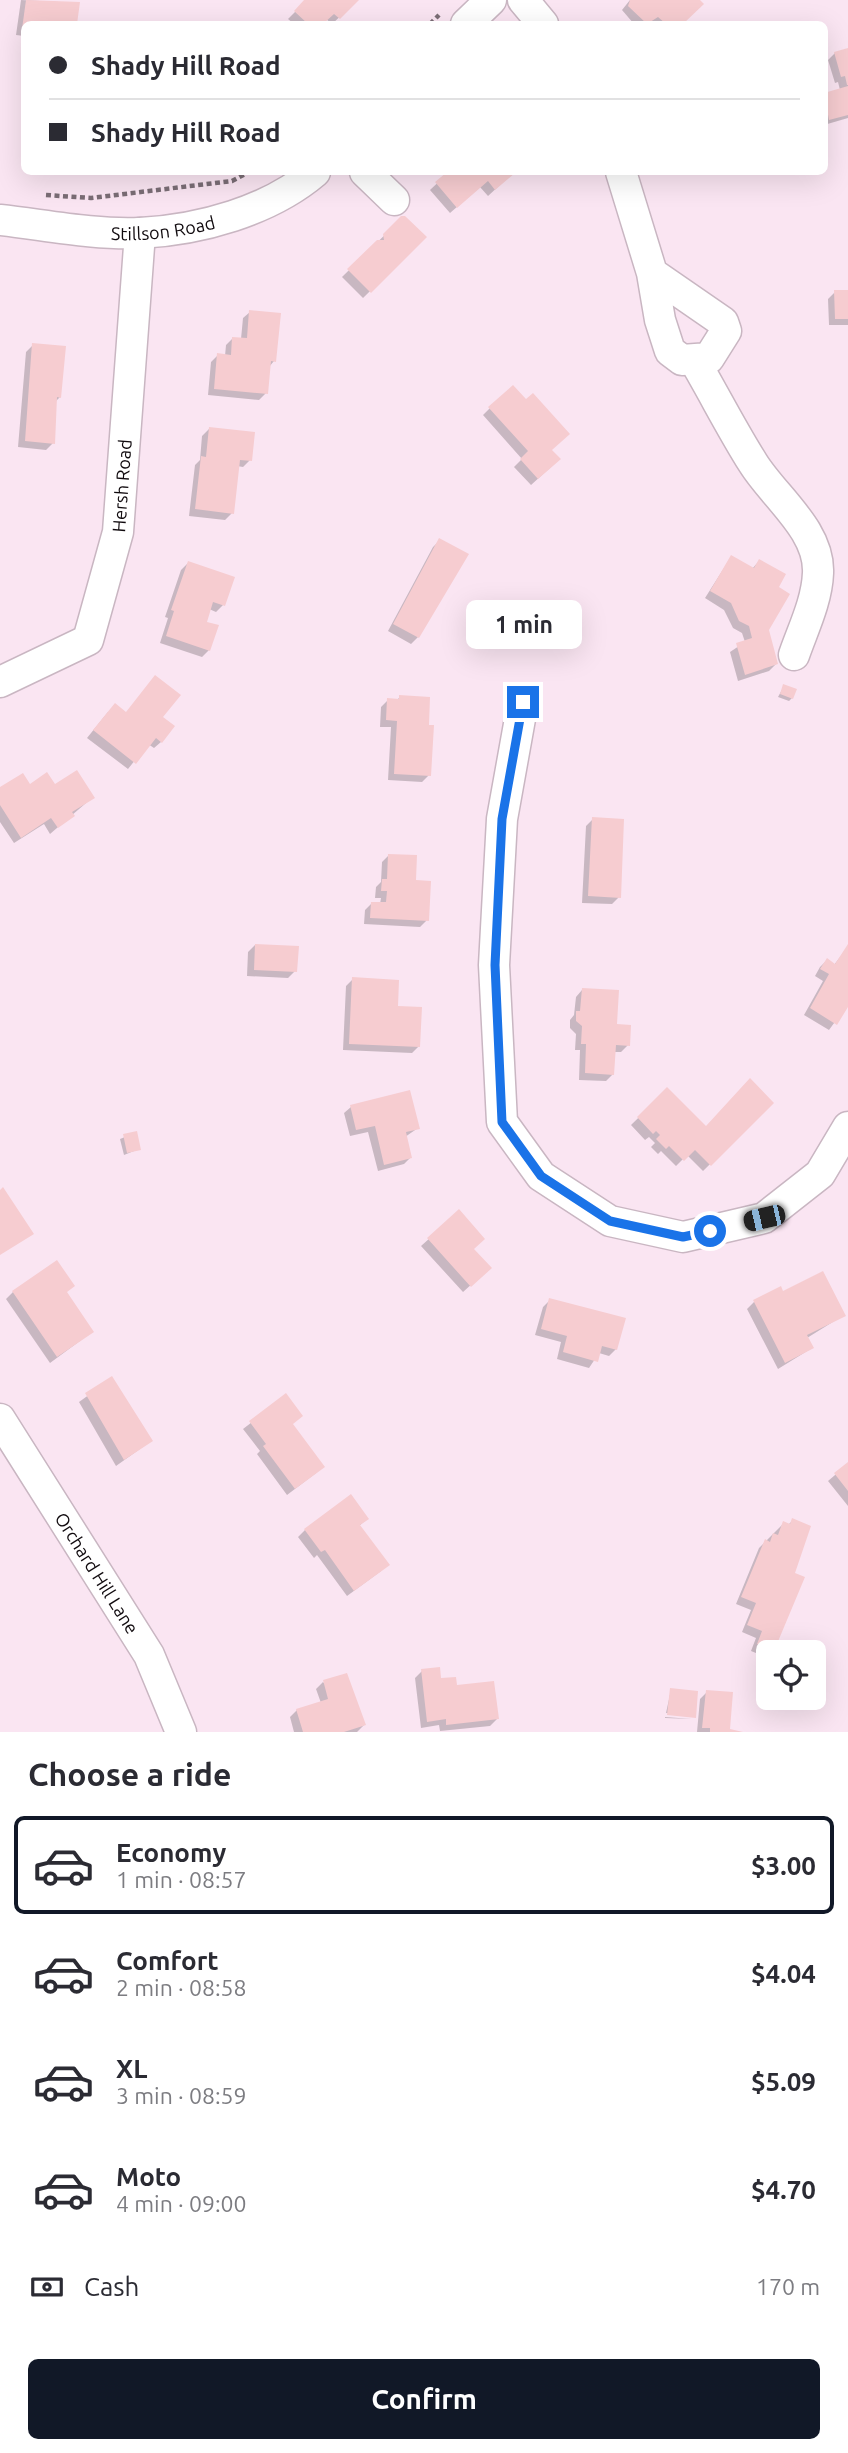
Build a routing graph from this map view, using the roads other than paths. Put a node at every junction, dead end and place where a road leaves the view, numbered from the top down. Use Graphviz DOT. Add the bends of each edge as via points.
graph roads {
  1 [pos="491,0"];
  2 [pos="523,0"];
  3 [pos="469,21"];
  4 [pos="540,21"];
  5 [pos="311,175"];
  6 [pos="368,175"];
  7 [pos="622,175"];
  8 [pos="394,200"];
  9 [pos="0,220"];
  10 [pos="139,233"];
  11 [pos="652,273"];
  12 [pos="694,360"];
  13 [pos="794,656"];
  14 [pos="0,682"];
  15 [pos="523,702"];
  16 [pos="848,1127"];
  17 [pos="0,1419"];
  18 [pos="181,1732"];
  1 -- 3 [label="street"];
  2 -- 4 [label="street"];
  5 -- 10 [label="street, Stillson Road" via="263,207 211,222"];
  6 -- 8 [label="street"];
  7 -- 11 [label="street"];
  9 -- 10 [label="street, Stillson Road"];
  10 -- 14 [label="street, Hersh Road" via="118,532 88,640"];
  11 -- 12 [label="street" via="670,351"];
  11 -- 12 [label="street" via="723,323 726,331 719,346 709,358"];
  12 -- 13 [label="street" via="754,465 807,533 816,556 814,597"];
  15 -- 16 [label="street" via="502,819 495,965 502,1122 541,1176 610,1221 683,1237 764,1218 820,1174"];
  17 -- 18 [label="street, Orchard Hill Lane" via="149,1655"];
}
